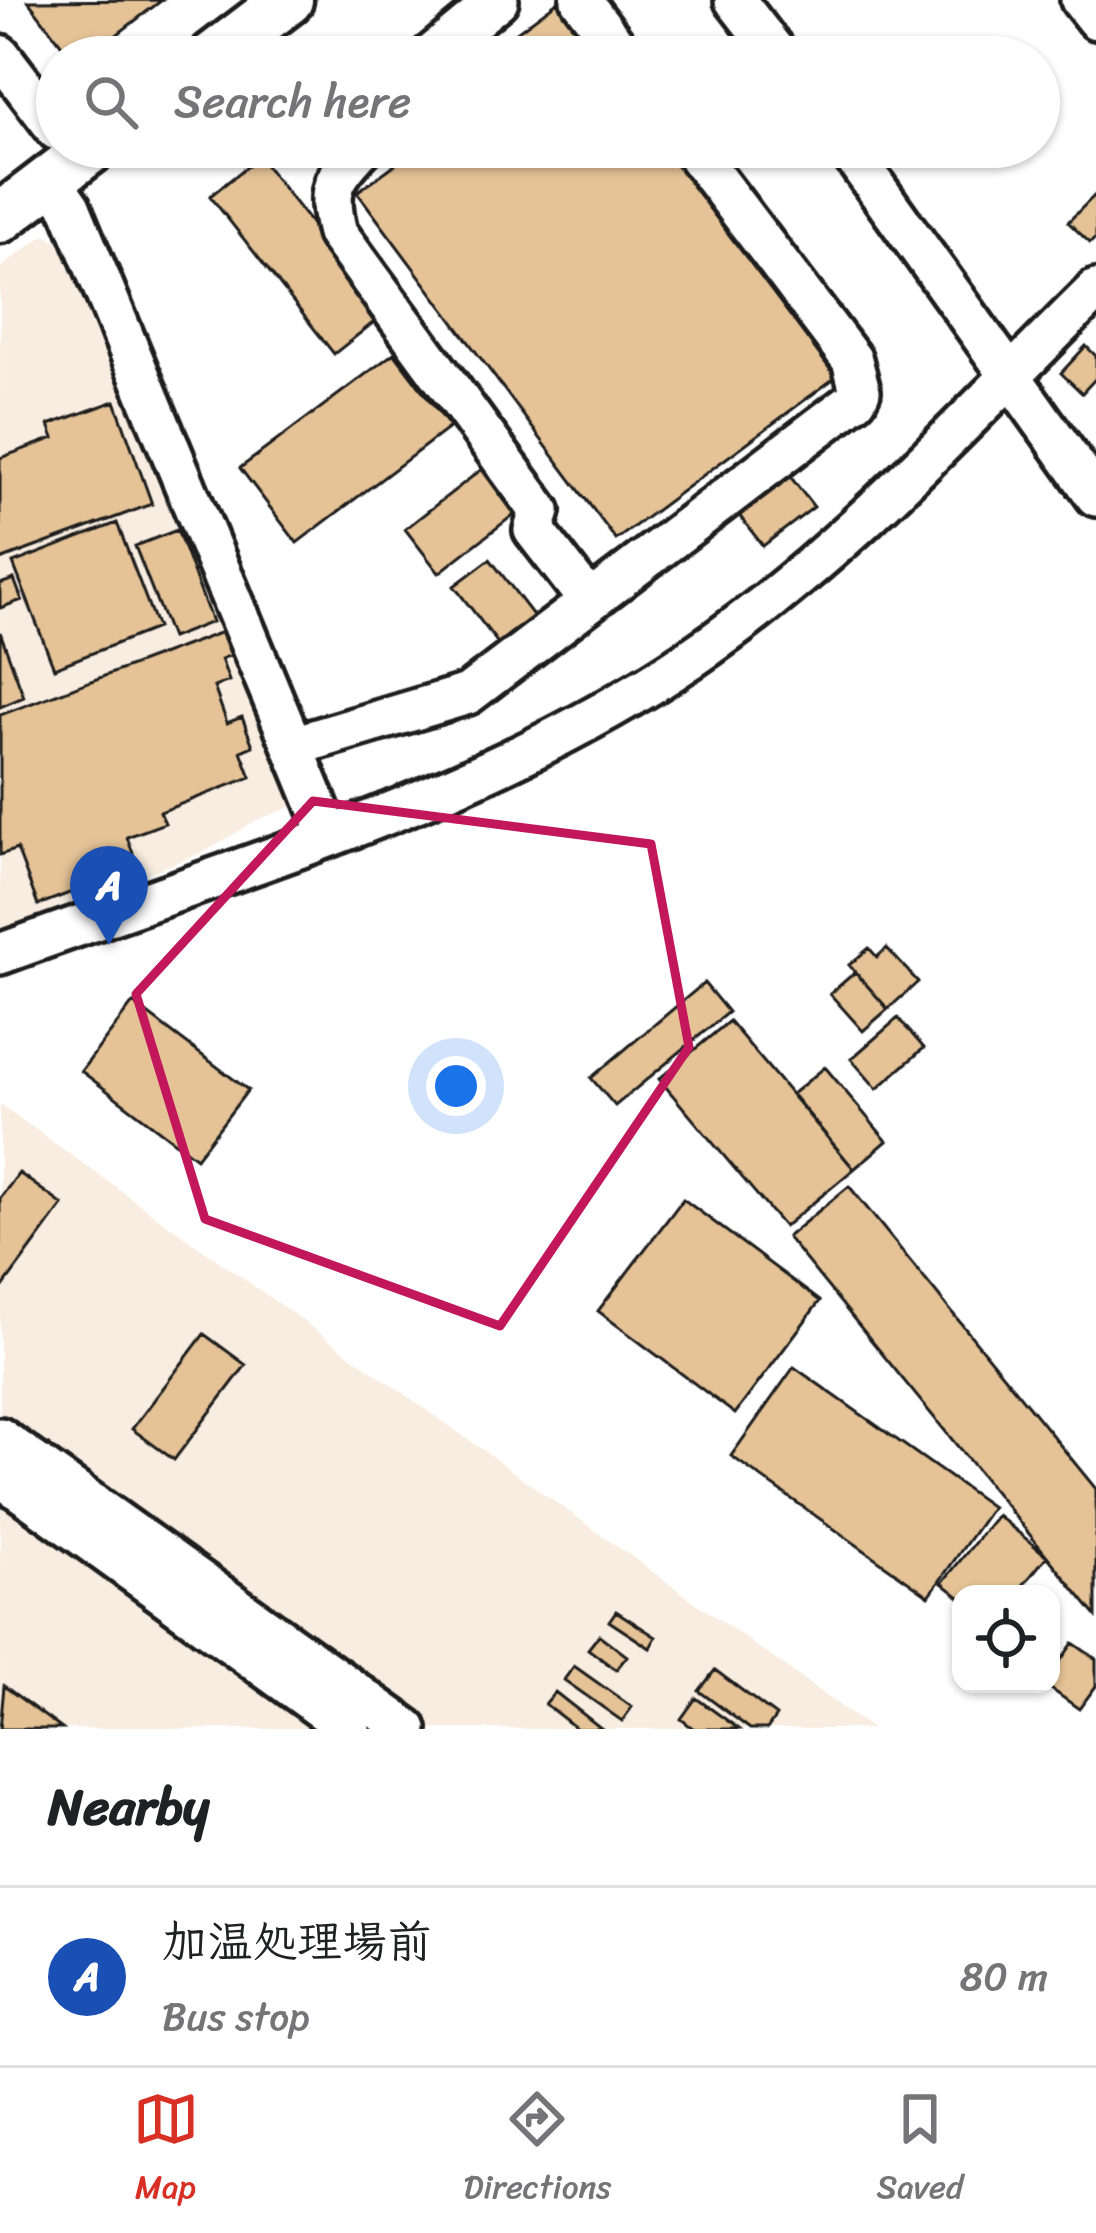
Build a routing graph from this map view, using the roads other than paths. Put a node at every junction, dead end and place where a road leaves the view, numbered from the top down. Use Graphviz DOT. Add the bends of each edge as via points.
graph roads {
  1 [pos="288,0"];
  2 [pos="499,0"];
  3 [pos="581,0"];
  4 [pos="736,0"];
  5 [pos="1081,0"];
  6 [pos="1096,19"];
  7 [pos="241,36"];
  8 [pos="455,36"];
  9 [pos="608,36"];
  10 [pos="763,36"];
  11 [pos="0,55"];
  12 [pos="36,105"];
  13 [pos="53,168"];
  14 [pos="70,168"];
  15 [pos="342,168"];
  16 [pos="708,168"];
  17 [pos="862,168"];
  18 [pos="0,218"];
  19 [pos="1096,290"];
  20 [pos="1009,376"];
  21 [pos="1096,496"];
  22 [pos="589,601"];
  23 [pos="294,746"];
  24 [pos="329,833"];
  25 [pos="0,954"];
  26 [pos="0,1438"];
  27 [pos="0,1476"];
  28 [pos="350,1729"];
  29 [pos="407,1729"];
  1 -- 7 [label="main road"];
  2 -- 8 [label="street"];
  3 -- 9 [label="street"];
  4 -- 10 [label="street"];
  5 -- 6 [label="street"];
  11 -- 12 [label="street"];
  13 -- 18 [label="main road"];
  14 -- 23 [label="street" via="70,208"];
  15 -- 22 [label="street" via="329,201 337,233 539,511 534,530"];
  16 -- 22 [label="street" via="851,360 860,391"];
  17 -- 20 [label="street"];
  19 -- 20 [label="street"];
  20 -- 21 [label="street"];
  20 -- 24 [label="street" via="840,546 692,658 515,757"];
  22 -- 23 [label="street" via="468,694"];
  23 -- 24 [label="street"];
  24 -- 25 [label="street"];
  26 -- 29 [label="street"];
  27 -- 28 [label="street"];
}
